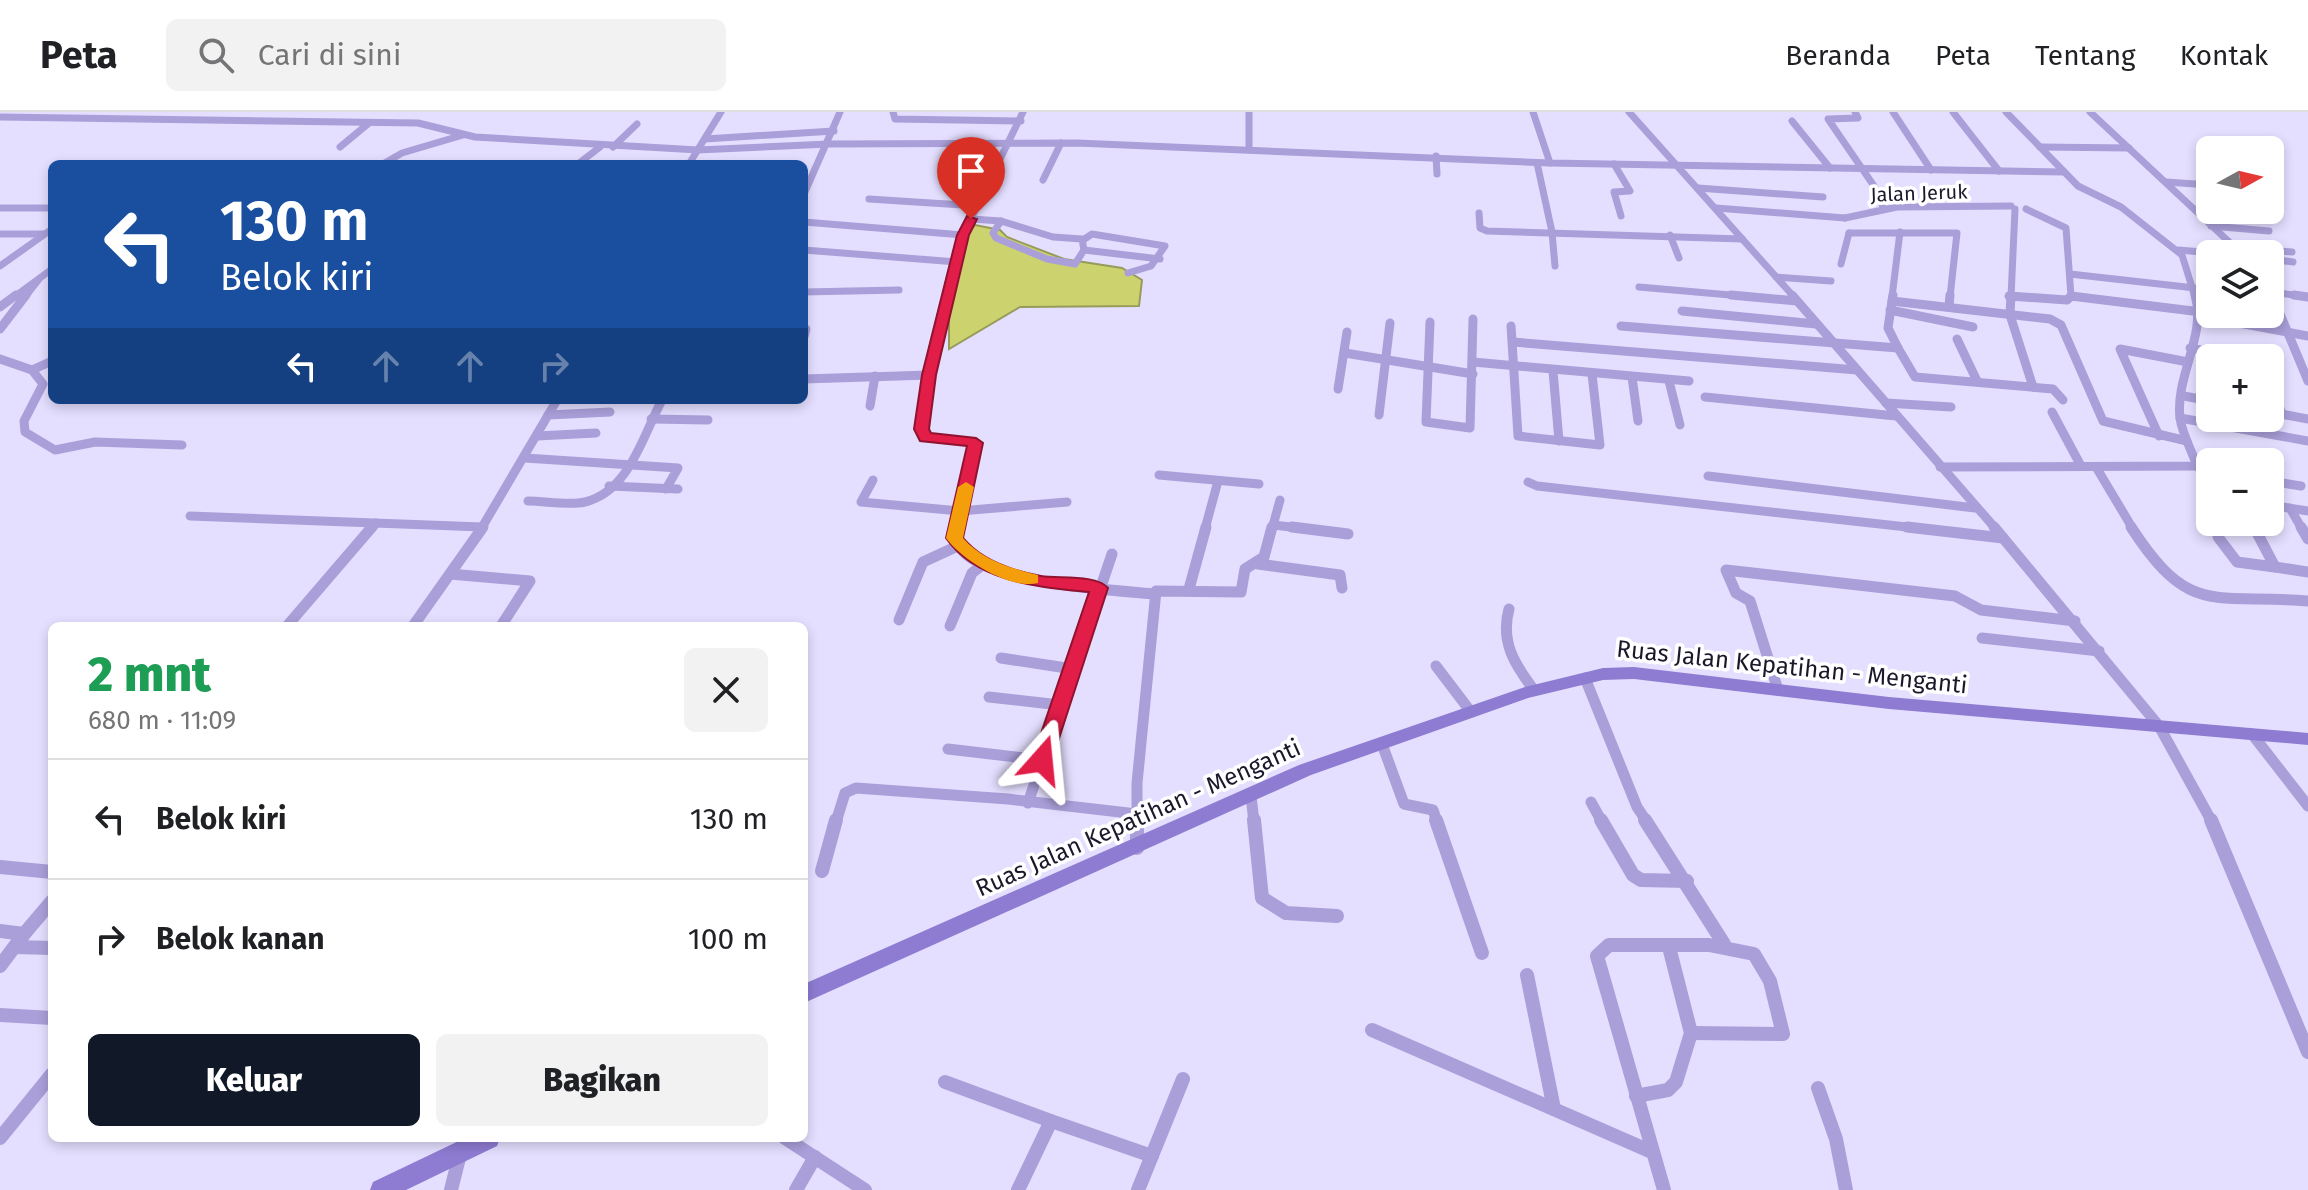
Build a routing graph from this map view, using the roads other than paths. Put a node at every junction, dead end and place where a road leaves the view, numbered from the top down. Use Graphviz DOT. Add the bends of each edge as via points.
graph roads {
  1 [pos="721,112"];
  2 [pos="840,112"];
  3 [pos="893,112"];
  4 [pos="1023,112"];
  5 [pos="1249,112"];
  6 [pos="1533,112"];
  7 [pos="1629,112"];
  8 [pos="1855,112"];
  9 [pos="1893,112"];
  10 [pos="1953,112"];
  11 [pos="2006,112"];
  12 [pos="2090,112"];
  13 [pos="1826,115"];
  14 [pos="0,117"];
  15 [pos="1021,121"];
  16 [pos="1792,121"];
  17 [pos="369,123"];
  18 [pos="637,124"];
  19 [pos="834,131"];
  20 [pos="797,133"];
  21 [pos="463,135"];
  22 [pos="705,139"];
  23 [pos="1010,143"];
  24 [pos="1061,143"];
  25 [pos="829,144"];
  26 [pos="791,146"];
  27 [pos="340,147"];
  28 [pos="600,147"];
  29 [pos="613,147"];
  30 [pos="2040,147"];
  31 [pos="1249,148"];
  32 [pos="2129,148"];
  33 [pos="698,150"];
  34 [pos="1436,156"];
  35 [pos="389,160"];
  36 [pos="583,160"];
  37 [pos="692,160"];
  38 [pos="1537,163"];
  39 [pos="1550,163"];
  40 [pos="1614,164"];
  41 [pos="1678,165"];
  42 [pos="1830,168"];
  43 [pos="1863,169"];
  44 [pos="1931,170"];
  45 [pos="1999,171"];
  46 [pos="2064,172"];
  47 [pos="1437,174"];
  48 [pos="1043,180"];
  49 [pos="2166,182"];
  50 [pos="2196,184"];
  51 [pos="808,186"];
  52 [pos="1698,188"];
  53 [pos="1823,197"];
  54 [pos="869,199"];
  55 [pos="978,206"];
  56 [pos="2013,207"];
  57 [pos="0,208"];
  58 [pos="48,208"];
  59 [pos="1716,208"];
  60 [pos="1884,209"];
  61 [pos="1479,213"];
  62 [pos="1621,216"];
  63 [pos="1845,218"];
  64 [pos="971,219"];
  65 [pos="1001,221"];
  66 [pos="808,222"];
  67 [pos="2211,226"];
  68 [pos="48,231"];
  69 [pos="2269,231"];
  70 [pos="1552,232"];
  71 [pos="1900,232"];
  72 [pos="1849,233"];
  73 [pos="0,234"];
  74 [pos="963,235"];
  75 [pos="1670,235"];
  76 [pos="1053,237"];
  77 [pos="1742,239"];
  78 [pos="1083,240"];
  79 [pos="2227,240"];
  80 [pos="808,250"];
  81 [pos="1084,250"];
  82 [pos="2179,250"];
  83 [pos="0,251"];
  84 [pos="20,252"];
  85 [pos="2196,252"];
  86 [pos="1043,258"];
  87 [pos="1679,258"];
  88 [pos="1160,259"];
  89 [pos="957,262"];
  90 [pos="1841,264"];
  91 [pos="0,266"];
  92 [pos="1555,266"];
  93 [pos="48,272"];
  94 [pos="1128,273"];
  95 [pos="2070,274"];
  96 [pos="1776,277"];
  97 [pos="39,279"];
  98 [pos="1831,281"];
  99 [pos="1639,287"];
  100 [pos="2195,288"];
  101 [pos="899,290"];
  102 [pos="808,292"];
  103 [pos="2196,292"];
  104 [pos="2308,294"];
  105 [pos="2009,296"];
  106 [pos="2071,296"];
  107 [pos="1797,301"];
  108 [pos="1891,305"];
  109 [pos="1949,306"];
  110 [pos="0,307"];
  111 [pos="1682,311"];
  112 [pos="1707,313"];
  113 [pos="2196,313"];
  114 [pos="2010,315"];
  115 [pos="1473,319"];
  116 [pos="4,320"];
  117 [pos="1430,322"];
  118 [pos="1390,323"];
  119 [pos="1816,324"];
  120 [pos="1511,326"];
  121 [pos="1621,326"];
  122 [pos="1973,327"];
  123 [pos="2196,328"];
  124 [pos="2268,328"];
  125 [pos="0,329"];
  126 [pos="1347,332"];
  127 [pos="2287,332"];
  128 [pos="1711,334"];
  129 [pos="2308,336"];
  130 [pos="1957,339"];
  131 [pos="1513,342"];
  132 [pos="1835,343"];
  133 [pos="1898,348"];
  134 [pos="2190,348"];
  135 [pos="2196,349"];
  136 [pos="1345,353"];
  137 [pos="0,359"];
  138 [pos="1385,361"];
  139 [pos="1473,362"];
  140 [pos="2188,362"];
  141 [pos="48,363"];
  142 [pos="1516,366"];
  143 [pos="1430,367"];
  144 [pos="32,370"];
  145 [pos="1857,370"];
  146 [pos="1553,371"];
  147 [pos="1473,374"];
  148 [pos="1592,374"];
  149 [pos="929,375"];
  150 [pos="875,376"];
  151 [pos="1632,377"];
  152 [pos="808,379"];
  153 [pos="1669,381"];
  154 [pos="1689,381"];
  155 [pos="1977,381"];
  156 [pos="2308,381"];
  157 [pos="2033,387"];
  158 [pos="1338,389"];
  159 [pos="2184,396"];
  160 [pos="1705,397"];
  161 [pos="2196,398"];
  162 [pos="2063,400"];
  163 [pos="1886,403"];
  164 [pos="555,404"];
  165 [pos="660,404"];
  166 [pos="870,406"];
  167 [pos="1951,407"];
  168 [pos="610,412"];
  169 [pos="2052,412"];
  170 [pos="2284,414"];
  171 [pos="548,415"];
  172 [pos="1379,415"];
  173 [pos="1896,416"];
  174 [pos="2180,418"];
  175 [pos="651,419"];
  176 [pos="2308,419"];
  177 [pos="708,420"];
  178 [pos="1638,421"];
  179 [pos="1680,425"];
  180 [pos="596,433"];
  181 [pos="537,436"];
  182 [pos="2159,436"];
  183 [pos="1559,441"];
  184 [pos="2187,441"];
  185 [pos="2308,441"];
  186 [pos="182,445"];
  187 [pos="2196,457"];
  188 [pos="525,458"];
  189 [pos="630,466"];
  190 [pos="2081,466"];
  191 [pos="1940,467"];
  192 [pos="2096,467"];
  193 [pos="2196,469"];
  194 [pos="1159,475"];
  195 [pos="1708,476"];
  196 [pos="873,480"];
  197 [pos="1218,481"];
  198 [pos="1528,482"];
  199 [pos="2284,483"];
  200 [pos="1259,484"];
  201 [pos="609,486"];
  202 [pos="2301,486"];
  203 [pos="666,489"];
  204 [pos="678,489"];
  205 [pos="1280,500"];
  206 [pos="528,501"];
  207 [pos="1067,502"];
  208 [pos="2284,507"];
  209 [pos="1975,508"];
  210 [pos="2290,508"];
  211 [pos="960,511"];
  212 [pos="2308,511"];
  213 [pos="190,516"];
  214 [pos="376,523"];
  215 [pos="1273,525"];
  216 [pos="482,527"];
  217 [pos="1348,534"];
  218 [pos="2258,536"];
  219 [pos="2218,537"];
  220 [pos="2003,538"];
  221 [pos="2308,539"];
  222 [pos="960,545"];
  223 [pos="1112,554"];
  224 [pos="985,563"];
  225 [pos="1258,564"];
  226 [pos="2275,567"];
  227 [pos="2308,572"];
  228 [pos="450,574"];
  229 [pos="1100,588"];
  230 [pos="1342,588"];
  231 [pos="1189,589"];
  232 [pos="1155,594"];
  233 [pos="2308,601"];
  234 [pos="1509,609"];
  235 [pos="899,620"];
  236 [pos="2075,621"];
  237 [pos="290,622"];
  238 [pos="416,622"];
  239 [pos="504,622"];
  240 [pos="950,626"];
  241 [pos="1982,638"];
  242 [pos="2099,651"];
  243 [pos="1001,658"];
  244 [pos="1436,666"];
  245 [pos="1073,669"];
  246 [pos="1585,678"];
  247 [pos="1534,690"];
  248 [pos="1778,690"];
  249 [pos="989,697"];
  250 [pos="1060,705"];
  251 [pos="1471,712"];
  252 [pos="2159,726"];
  253 [pos="2252,734"];
  254 [pos="2308,739"];
  255 [pos="1382,744"];
  256 [pos="948,749"];
  257 [pos="1042,760"];
  258 [pos="1251,796"];
  259 [pos="1591,802"];
  260 [pos="1028,803"];
  261 [pos="2308,806"];
  262 [pos="1137,814"];
  263 [pos="1137,848"];
  264 [pos="0,867"];
  265 [pos="822,871"];
  266 [pos="48,872"];
  267 [pos="1687,881"];
  268 [pos="48,906"];
  269 [pos="1337,916"];
  270 [pos="0,931"];
  271 [pos="24,934"];
  272 [pos="1724,944"];
  273 [pos="15,947"];
  274 [pos="1669,947"];
  275 [pos="48,948"];
  276 [pos="1482,953"];
  277 [pos="0,966"];
  278 [pos="1527,975"];
  279 [pos="808,992"];
  280 [pos="0,1015"];
  281 [pos="48,1018"];
  282 [pos="1372,1030"];
  283 [pos="1691,1033"];
  284 [pos="2308,1052"];
  285 [pos="48,1079"];
  286 [pos="1183,1079"];
  287 [pos="945,1082"];
  288 [pos="1818,1088"];
  289 [pos="1636,1096"];
  290 [pos="1554,1109"];
  291 [pos="1051,1121"];
  292 [pos="0,1138"];
  293 [pos="791,1142"];
  294 [pos="463,1144"];
  295 [pos="1652,1152"];
  296 [pos="1152,1156"];
  297 [pos="815,1157"];
  298 [pos="381,1190"];
  299 [pos="451,1190"];
  300 [pos="796,1190"];
  301 [pos="865,1190"];
  302 [pos="1018,1190"];
  303 [pos="1138,1190"];
  304 [pos="1664,1190"];
  305 [pos="1846,1190"];
  1 -- 22 [label="street"];
  2 -- 19 [label="street"];
  3 -- 15 [label="street" via="895,119"];
  4 -- 15 [label="street"];
  5 -- 31 [label="street"];
  6 -- 39 [label="street"];
  7 -- 41 [label="street"];
  8 -- 13 [label="street" via="1858,118"];
  9 -- 44 [label="street"];
  10 -- 45 [label="street"];
  11 -- 30 [label="street"];
  12 -- 32 [label="street"];
  13 -- 43 [label="street"];
  14 -- 17 [label="street"];
  15 -- 23 [label="street"];
  16 -- 42 [label="street"];
  17 -- 21 [label="street" via="426,124"];
  17 -- 27 [label="street"];
  18 -- 29 [label="street"];
  19 -- 20 [label="street"];
  19 -- 25 [label="street"];
  20 -- 22 [label="street"];
  20 -- 26 [label="street"];
  21 -- 28 [label="street"];
  21 -- 35 [label="street" via="442,146 405,149"];
  22 -- 33 [label="street"];
  23 -- 24 [label="street"];
  23 -- 25 [label="street"];
  23 -- 55 [label="street"];
  24 -- 31 [label="street"];
  24 -- 48 [label="street"];
  25 -- 26 [label="street"];
  25 -- 51 [label="street"];
  26 -- 33 [label="street"];
  28 -- 29 [label="street"];
  28 -- 36 [label="street"];
  29 -- 33 [label="street"];
  30 -- 32 [label="street"];
  30 -- 46 [label="street"];
  31 -- 34 [label="street"];
  32 -- 49 [label="street"];
  33 -- 37 [label="street"];
  34 -- 38 [label="street"];
  34 -- 47 [label="street"];
  38 -- 39 [label="street"];
  38 -- 70 [label="street"];
  39 -- 40 [label="street"];
  40 -- 41 [label="street"];
  40 -- 62 [label="street" via="1630,191 1614,192"];
  41 -- 42 [label="street"];
  41 -- 52 [label="street"];
  42 -- 43 [label="street"];
  43 -- 44 [label="street"];
  43 -- 60 [label="street"];
  44 -- 45 [label="street"];
  45 -- 46 [label="street"];
  46 -- 82 [label="street"];
  49 -- 50 [label="street"];
  49 -- 67 [label="street"];
  52 -- 53 [label="street"];
  52 -- 59 [label="street"];
  54 -- 55 [label="street"];
  55 -- 64 [label="street"];
  56 -- 60 [label="street, Jalan Jeruk"];
  56 -- 95 [label="street, Jalan Jeruk" via="2019,204 2066,228"];
  56 -- 105 [label="street"];
  57 -- 58 [label="street"];
  59 -- 63 [label="street"];
  59 -- 77 [label="street"];
  60 -- 63 [label="street, Jalan Jeruk"];
  61 -- 70 [label="street" via="1485,231"];
  63 -- 72 [label="street, Jalan Jeruk"];
  64 -- 65 [label="street"];
  64 -- 74 [label="street"];
  65 -- 76 [label="street"];
  65 -- 86 [label="street" via="994,236"];
  66 -- 74 [label="street"];
  67 -- 69 [label="street"];
  67 -- 79 [label="street"];
  68 -- 73 [label="street"];
  68 -- 84 [label="street"];
  70 -- 75 [label="street"];
  70 -- 92 [label="street"];
  71 -- 72 [label="street"];
  71 -- 108 [label="street"];
  71 -- 109 [label="street" via="1957,233"];
  72 -- 90 [label="street"];
  74 -- 89 [label="street"];
  75 -- 77 [label="street"];
  75 -- 87 [label="street"];
  76 -- 78 [label="street"];
  76 -- 86 [label="street"];
  77 -- 96 [label="street"];
  78 -- 81 [label="street"];
  78 -- 88 [label="street" via="1092,234 1162,245"];
  80 -- 89 [label="street"];
  81 -- 86 [label="street" via="1072,265"];
  81 -- 88 [label="street"];
  82 -- 85 [label="street"];
  82 -- 100 [label="street"];
  83 -- 84 [label="street"];
  84 -- 91 [label="street"];
  88 -- 94 [label="street" via="1142,272"];
  89 -- 149 [label="street"];
  93 -- 97 [label="street"];
  95 -- 100 [label="street"];
  95 -- 106 [label="street"];
  96 -- 98 [label="street"];
  96 -- 107 [label="street"];
  97 -- 110 [label="street"];
  97 -- 116 [label="street"];
  99 -- 107 [label="street"];
  100 -- 103 [label="street"];
  101 -- 102 [label="street"];
  104 -- 127 [label="street" via="2271,292"];
  105 -- 106 [label="street"];
  105 -- 114 [label="street"];
  106 -- 113 [label="street"];
  107 -- 119 [label="street"];
  108 -- 109 [label="street"];
  108 -- 122 [label="street"];
  108 -- 133 [label="street" via="1888,328"];
  109 -- 114 [label="street"];
  111 -- 112 [label="street"];
  112 -- 119 [label="street"];
  112 -- 128 [label="street"];
  114 -- 157 [label="street"];
  114 -- 182 [label="street" via="2059,323 2103,421"];
  115 -- 139 [label="street"];
  116 -- 125 [label="street"];
  117 -- 143 [label="street"];
  118 -- 138 [label="street"];
  119 -- 132 [label="street"];
  120 -- 131 [label="street"];
  121 -- 128 [label="street"];
  123 -- 134 [label="street"];
  124 -- 127 [label="street"];
  126 -- 136 [label="street"];
  127 -- 129 [label="street"];
  127 -- 156 [label="street"];
  128 -- 132 [label="street"];
  130 -- 155 [label="street"];
  131 -- 142 [label="street"];
  131 -- 145 [label="street"];
  132 -- 133 [label="street"];
  132 -- 145 [label="street"];
  133 -- 155 [label="street" via="1915,377"];
  134 -- 135 [label="street"];
  134 -- 140 [label="street"];
  136 -- 138 [label="street"];
  136 -- 158 [label="street"];
  137 -- 144 [label="street"];
  138 -- 143 [label="street"];
  138 -- 172 [label="street"];
  139 -- 142 [label="street"];
  139 -- 147 [label="street"];
  140 -- 159 [label="street"];
  140 -- 182 [label="street" via="2120,349"];
  141 -- 144 [label="street"];
  142 -- 146 [label="street"];
  142 -- 183 [label="street" via="1518,436"];
  143 -- 147 [label="street"];
  143 -- 147 [label="street" via="1426,422 1470,428"];
  144 -- 186 [label="street" via="43,384 24,421 25,432 55,450 95,442"];
  145 -- 163 [label="street"];
  146 -- 148 [label="street"];
  146 -- 183 [label="street"];
  148 -- 151 [label="street"];
  148 -- 183 [label="street" via="1600,445"];
  149 -- 150 [label="street"];
  149 -- 211 [label="street" via="921,433 976,443"];
  150 -- 152 [label="street"];
  150 -- 166 [label="street"];
  151 -- 153 [label="street"];
  151 -- 178 [label="street"];
  153 -- 154 [label="street"];
  153 -- 179 [label="street"];
  155 -- 157 [label="street"];
  157 -- 162 [label="street" via="2056,389"];
  159 -- 161 [label="street"];
  159 -- 174 [label="street"];
  160 -- 173 [label="street"];
  163 -- 167 [label="street"];
  163 -- 173 [label="street"];
  164 -- 171 [label="street"];
  165 -- 175 [label="street"];
  168 -- 171 [label="street"];
  169 -- 190 [label="street"];
  170 -- 176 [label="street"];
  171 -- 181 [label="street"];
  173 -- 191 [label="street"];
  174 -- 184 [label="street"];
  174 -- 185 [label="street"];
  175 -- 177 [label="street"];
  175 -- 189 [label="street"];
  180 -- 181 [label="street"];
  181 -- 188 [label="street"];
  182 -- 184 [label="street"];
  184 -- 187 [label="street"];
  188 -- 189 [label="street"];
  188 -- 216 [label="street"];
  189 -- 201 [label="street"];
  189 -- 203 [label="street" via="678,468"];
  190 -- 191 [label="street"];
  190 -- 192 [label="street"];
  191 -- 209 [label="street"];
  192 -- 193 [label="street"];
  192 -- 233 [label="street" via="2126,522 2191,593"];
  194 -- 197 [label="street"];
  195 -- 209 [label="street"];
  196 -- 211 [label="street" via="861,502"];
  197 -- 200 [label="street"];
  197 -- 231 [label="street"];
  198 -- 220 [label="street"];
  199 -- 202 [label="street"];
  201 -- 203 [label="street"];
  201 -- 206 [label="street" via="588,501"];
  203 -- 204 [label="street"];
  205 -- 215 [label="street"];
  207 -- 211 [label="street"];
  208 -- 210 [label="street"];
  209 -- 220 [label="street"];
  210 -- 212 [label="street"];
  210 -- 221 [label="street"];
  211 -- 222 [label="street" via="954,533"];
  213 -- 214 [label="street"];
  214 -- 216 [label="street"];
  214 -- 237 [label="street"];
  215 -- 217 [label="street"];
  215 -- 225 [label="street"];
  216 -- 228 [label="street"];
  218 -- 226 [label="street"];
  219 -- 226 [label="street" via="2237,562"];
  220 -- 236 [label="street"];
  222 -- 224 [label="street"];
  222 -- 235 [label="street" via="923,562"];
  223 -- 229 [label="street"];
  224 -- 229 [label="street" via="1041,582"];
  224 -- 240 [label="street" via="972,573"];
  225 -- 230 [label="street" via="1340,575"];
  225 -- 231 [label="street" via="1245,569 1238,594"];
  226 -- 227 [label="street"];
  228 -- 238 [label="street"];
  228 -- 239 [label="street" via="530,581"];
  229 -- 232 [label="street"];
  229 -- 245 [label="street"];
  231 -- 232 [label="street" via="1160,589"];
  232 -- 262 [label="street"];
  234 -- 247 [label="street" via="1507,649"];
  236 -- 242 [label="street"];
  236 -- 248 [label="street" via="1981,610 1955,596 1729,569 1734,591 1750,601"];
  241 -- 242 [label="street"];
  242 -- 252 [label="street"];
  243 -- 245 [label="street"];
  244 -- 251 [label="street"];
  245 -- 250 [label="street"];
  246 -- 247 [label="main road, Ruas Jalan Kepatihan - Menganti"];
  246 -- 248 [label="main road, Ruas Jalan Kepatihan - Menganti" via="1634,673"];
  246 -- 267 [label="street" via="1637,807"];
  247 -- 251 [label="main road, Ruas Jalan Kepatihan - Menganti"];
  248 -- 252 [label="main road, Ruas Jalan Kepatihan - Menganti"];
  249 -- 250 [label="street"];
  250 -- 257 [label="street"];
  251 -- 255 [label="main road, Ruas Jalan Kepatihan - Menganti"];
  252 -- 253 [label="main road, Ruas Jalan Kepatihan - Menganti"];
  252 -- 284 [label="street" via="2208,813"];
  253 -- 254 [label="main road, Ruas Jalan Kepatihan - Menganti"];
  253 -- 261 [label="street"];
  255 -- 258 [label="main road, Ruas Jalan Kepatihan - Menganti" via="1305,770"];
  255 -- 276 [label="street" via="1404,804 1433,810"];
  256 -- 257 [label="street"];
  257 -- 260 [label="street"];
  258 -- 263 [label="main road, Ruas Jalan Kepatihan - Menganti"];
  258 -- 269 [label="street" via="1262,898 1285,912"];
  259 -- 267 [label="street" via="1633,875 1641,880"];
  260 -- 262 [label="street"];
  260 -- 265 [label="street" via="851,789 842,800"];
  262 -- 263 [label="street"];
  263 -- 279 [label="main road, Ruas Jalan Kepatihan - Menganti"];
  264 -- 266 [label="street"];
  267 -- 272 [label="street"];
  268 -- 271 [label="street"];
  270 -- 271 [label="street"];
  271 -- 273 [label="street"];
  272 -- 274 [label="street"];
  272 -- 283 [label="street" via="1749,949 1764,967 1783,1034"];
  273 -- 275 [label="street"];
  273 -- 277 [label="street"];
  274 -- 283 [label="street"];
  274 -- 289 [label="street" via="1609,945 1597,956"];
  278 -- 290 [label="street"];
  280 -- 281 [label="street"];
  282 -- 290 [label="street"];
  283 -- 289 [label="street" via="1676,1082 1668,1090"];
  285 -- 292 [label="street"];
  286 -- 296 [label="street"];
  287 -- 291 [label="street"];
  288 -- 305 [label="street"];
  289 -- 295 [label="street"];
  290 -- 295 [label="street"];
  291 -- 296 [label="street"];
  291 -- 302 [label="street"];
  293 -- 297 [label="street"];
  294 -- 298 [label="main road"];
  294 -- 299 [label="street"];
  295 -- 304 [label="street"];
  296 -- 303 [label="street"];
  297 -- 300 [label="street"];
  297 -- 301 [label="street"];
}
